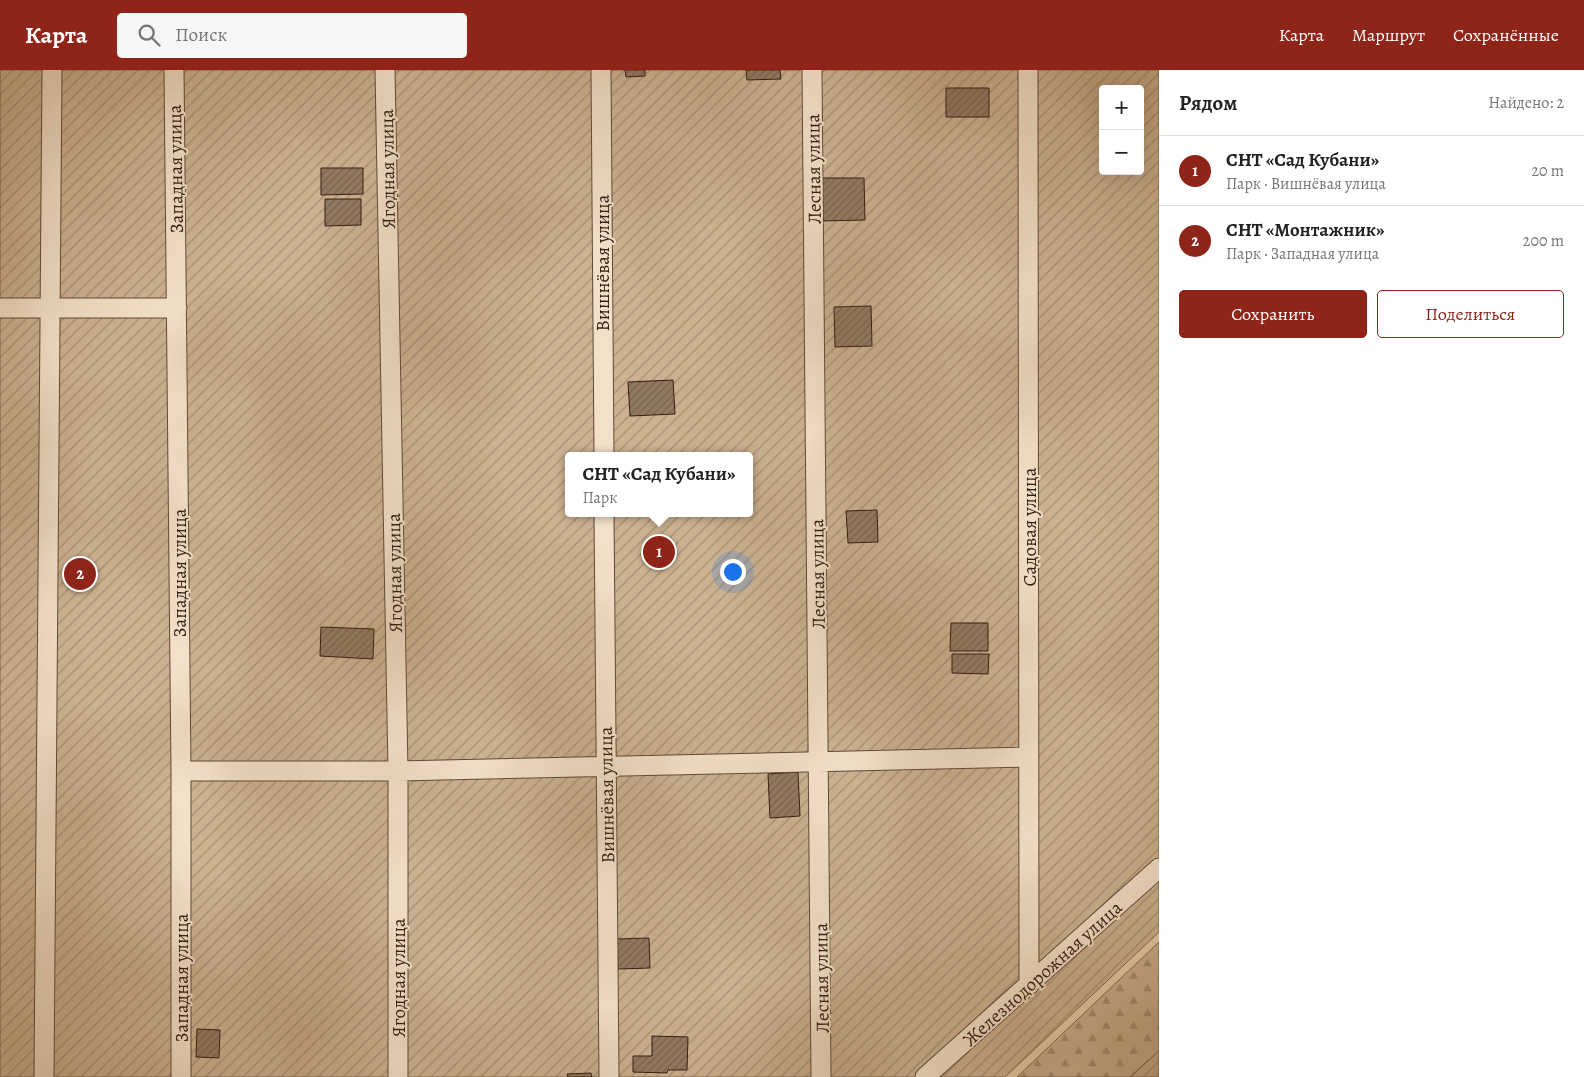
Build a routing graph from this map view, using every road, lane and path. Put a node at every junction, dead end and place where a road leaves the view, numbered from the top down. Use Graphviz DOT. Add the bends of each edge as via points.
graph roads {
  1 [pos="52,70"];
  2 [pos="174,70"];
  3 [pos="385,70"];
  4 [pos="601,70"];
  5 [pos="812,70"];
  6 [pos="1028,70"];
  7 [pos="0,308"];
  8 [pos="176,308"];
  9 [pos="51,309"];
  10 [pos="604,452"];
  11 [pos="604,517"];
  12 [pos="1029,757"];
  13 [pos="818,762"];
  14 [pos="606,765"];
  15 [pos="398,771"];
  16 [pos="180,772"];
  17 [pos="1159,868"];
  18 [pos="1029,984"];
  19 [pos="44,1077"];
  20 [pos="181,1077"];
  21 [pos="398,1077"];
  22 [pos="609,1077"];
  23 [pos="822,1077"];
  24 [pos="925,1077"];
  1 -- 9 [label="street"];
  2 -- 8 [label="street, Западная улица"];
  3 -- 15 [label="street, Ягодная улица"];
  4 -- 10 [label="street, Вишнёвая улица"];
  5 -- 13 [label="street, Лесная улица"];
  6 -- 12 [label="street, Садовая улица"];
  7 -- 9 [label="street"];
  8 -- 9 [label="street"];
  8 -- 16 [label="street, Западная улица"];
  9 -- 19 [label="street"];
  11 -- 14 [label="street, Вишнёвая улица"];
  12 -- 13 [label="street"];
  12 -- 18 [label="street, Садовая улица"];
  13 -- 14 [label="street"];
  13 -- 23 [label="street, Лесная улица"];
  14 -- 15 [label="street"];
  14 -- 22 [label="street, Вишнёвая улица"];
  15 -- 16 [label="street"];
  15 -- 21 [label="street, Ягодная улица"];
  16 -- 20 [label="street, Западная улица"];
  17 -- 18 [label="street, Железнодорожная улица"];
  18 -- 24 [label="street, Железнодорожная улица"];
}
